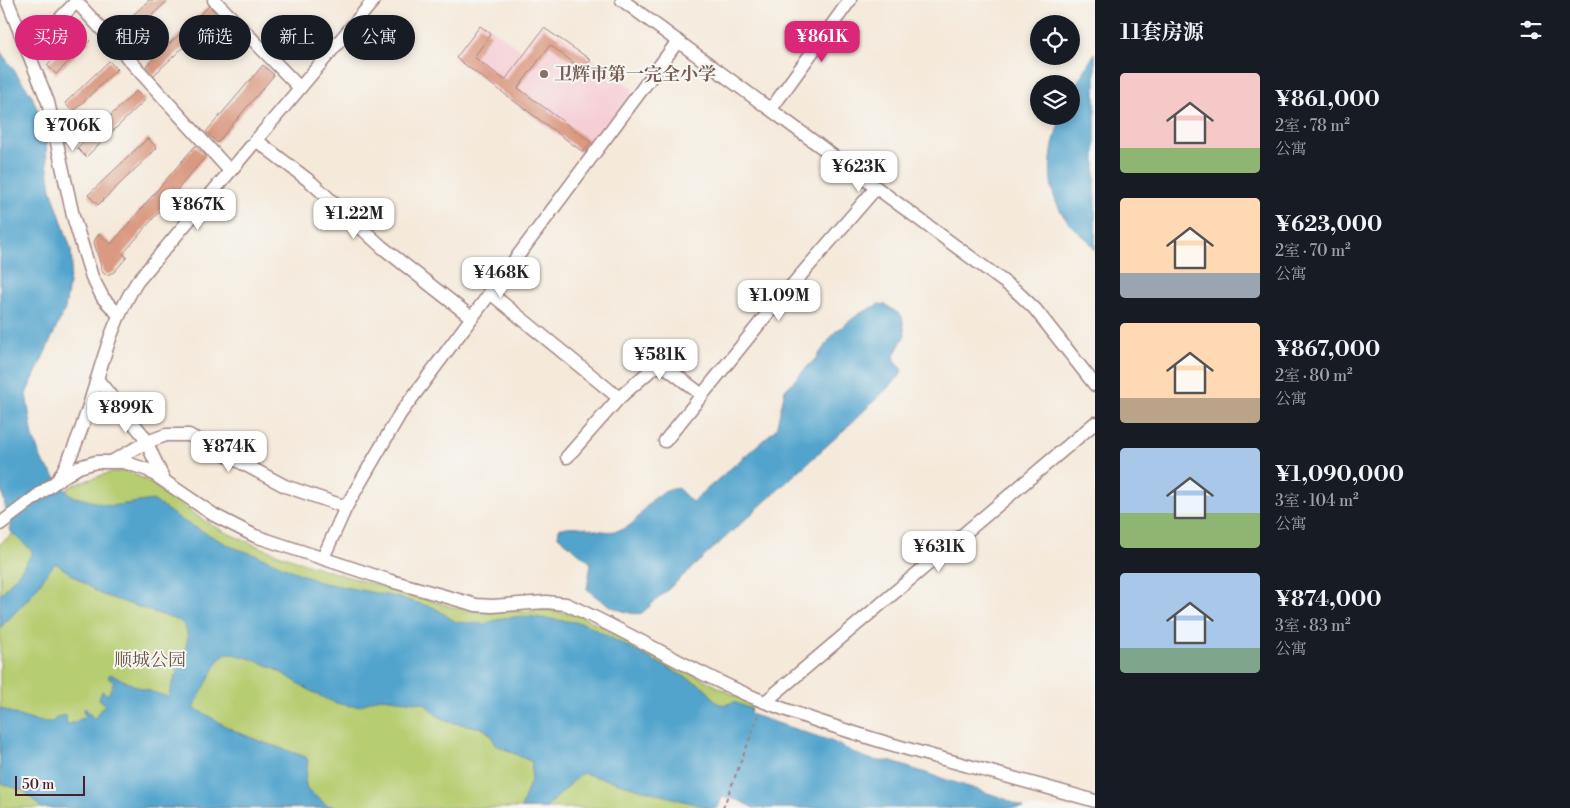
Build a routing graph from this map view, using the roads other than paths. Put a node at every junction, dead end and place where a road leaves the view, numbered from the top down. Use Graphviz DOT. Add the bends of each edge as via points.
graph roads {
  1 [pos="7,0"];
  2 [pos="214,0"];
  3 [pos="374,0"];
  4 [pos="622,0"];
  5 [pos="850,0"];
  6 [pos="76,1"];
  7 [pos="63,15"];
  8 [pos="15,20"];
  9 [pos="678,41"];
  10 [pos="31,60"];
  11 [pos="300,88"];
  12 [pos="771,109"];
  13 [pos="256,140"];
  14 [pos="230,171"];
  15 [pos="876,188"];
  16 [pos="489,292"];
  17 [pos="119,315"];
  18 [pos="471,317"];
  19 [pos="97,379"];
  20 [pos="1095,385"];
  21 [pos="702,395"];
  22 [pos="619,398"];
  23 [pos="1095,423"];
  24 [pos="665,441"];
  25 [pos="147,442"];
  26 [pos="567,457"];
  27 [pos="113,461"];
  28 [pos="58,480"];
  29 [pos="164,482"];
  30 [pos="346,507"];
  31 [pos="2,523"];
  32 [pos="323,558"];
  33 [pos="765,702"];
  34 [pos="1095,800"];
  1 -- 8 [label="street"];
  2 -- 11 [label="street"];
  3 -- 11 [label="street"];
  4 -- 9 [label="street"];
  5 -- 12 [label="street"];
  6 -- 7 [label="street"];
  6 -- 14 [label="street"];
  9 -- 12 [label="street"];
  9 -- 16 [label="street"];
  10 -- 17 [label="street" via="48,102 73,216 92,277 103,298"];
  11 -- 13 [label="street"];
  12 -- 15 [label="street"];
  13 -- 14 [label="street"];
  13 -- 18 [label="street" via="312,183 382,247"];
  14 -- 17 [label="street" via="137,282"];
  15 -- 20 [label="street" via="1015,290 1035,309"];
  15 -- 21 [label="street"];
  16 -- 18 [label="street"];
  16 -- 22 [label="street"];
  17 -- 19 [label="street"];
  18 -- 30 [label="street" via="400,414"];
  19 -- 25 [label="street" via="128,414"];
  19 -- 28 [label="street" via="72,453"];
  21 -- 22 [label="street" via="660,366 652,369"];
  21 -- 24 [label="street"];
  22 -- 26 [label="street"];
  23 -- 33 [label="street"];
  25 -- 27 [label="street"];
  25 -- 29 [label="street"];
  25 -- 30 [label="street" via="166,435 190,435 285,486"];
  27 -- 28 [label="street" via="79,467"];
  27 -- 29 [label="street" via="132,463"];
  28 -- 31 [label="street"];
  29 -- 32 [label="street" via="255,536"];
  30 -- 32 [label="street"];
  32 -- 33 [label="street" via="424,591 476,604 566,604"];
  33 -- 34 [label="street" via="857,734"];
}
